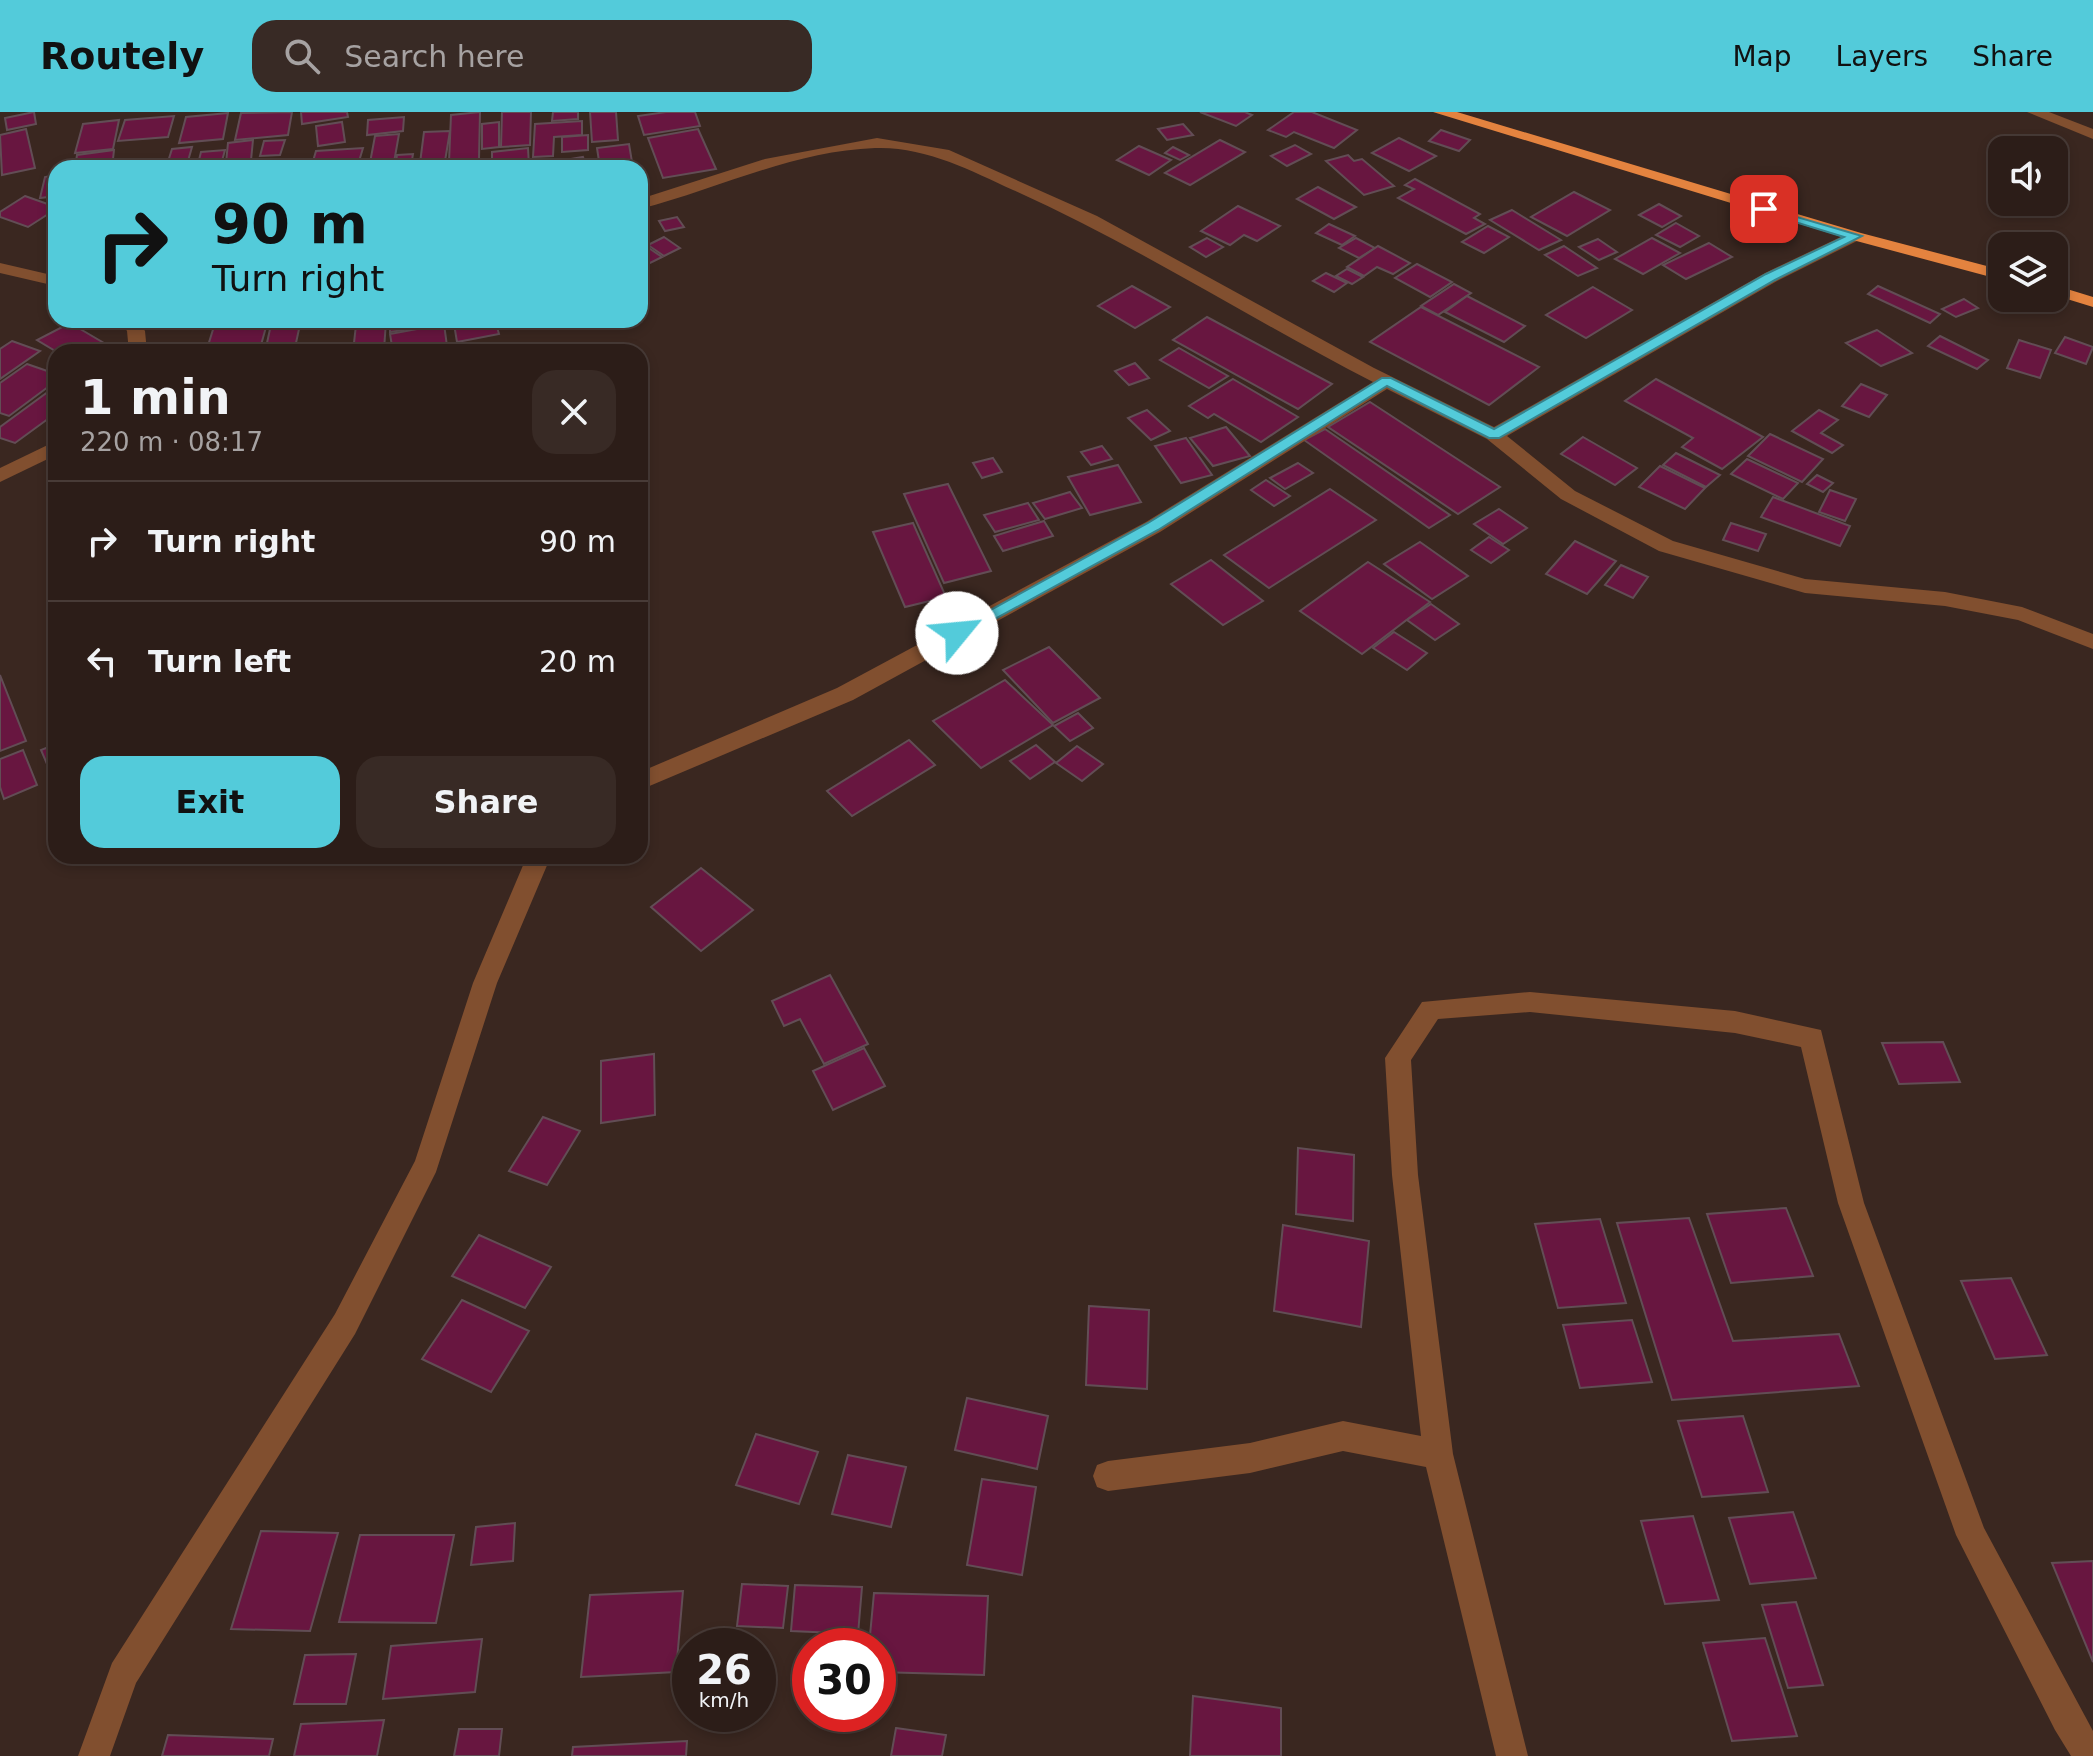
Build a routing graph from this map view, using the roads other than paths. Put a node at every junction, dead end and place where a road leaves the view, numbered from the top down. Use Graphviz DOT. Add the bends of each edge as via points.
graph roads {
  1 [pos="1441,112"];
  2 [pos="2035,112"];
  3 [pos="2093,134"];
  4 [pos="648,201"];
  5 [pos="1855,236"];
  6 [pos="0,268"];
  7 [pos="1988,271"];
  8 [pos="48,279"];
  9 [pos="2068,294"];
  10 [pos="2093,302"];
  11 [pos="1387,381"];
  12 [pos="1494,435"];
  13 [pos="48,451"];
  14 [pos="0,476"];
  15 [pos="2093,642"];
  16 [pos="648,778"];
  17 [pos="536,864"];
  18 [pos="1438,1454"];
  19 [pos="1108,1476"];
  20 [pos="94,1756"];
  21 [pos="1512,1756"];
  22 [pos="2090,1756"];
  1 -- 5 [label="highway"];
  2 -- 3 [label="street"];
  4 -- 11 [label="street" via="820,151 877,143 944,153 1091,219"];
  5 -- 7 [label="highway"];
  5 -- 12 [label="street" via="1771,277"];
  6 -- 8 [label="street"];
  9 -- 10 [label="highway"];
  11 -- 12 [label="street"];
  11 -- 16 [label="street" via="1153,527 845,694"];
  12 -- 15 [label="street" via="1568,495 1666,546 1805,586 1945,599 2022,614"];
  13 -- 14 [label="street"];
  17 -- 20 [label="street" via="485,983 427,1164 345,1324 123,1674"];
  18 -- 19 [label="street" via="1343,1436 1250,1458"];
  18 -- 21 [label="street"];
  18 -- 22 [label="street" via="1405,1175 1398,1058 1431,1009 1530,1002 1735,1022 1812,1038 1851,1203 1971,1535"];
}
